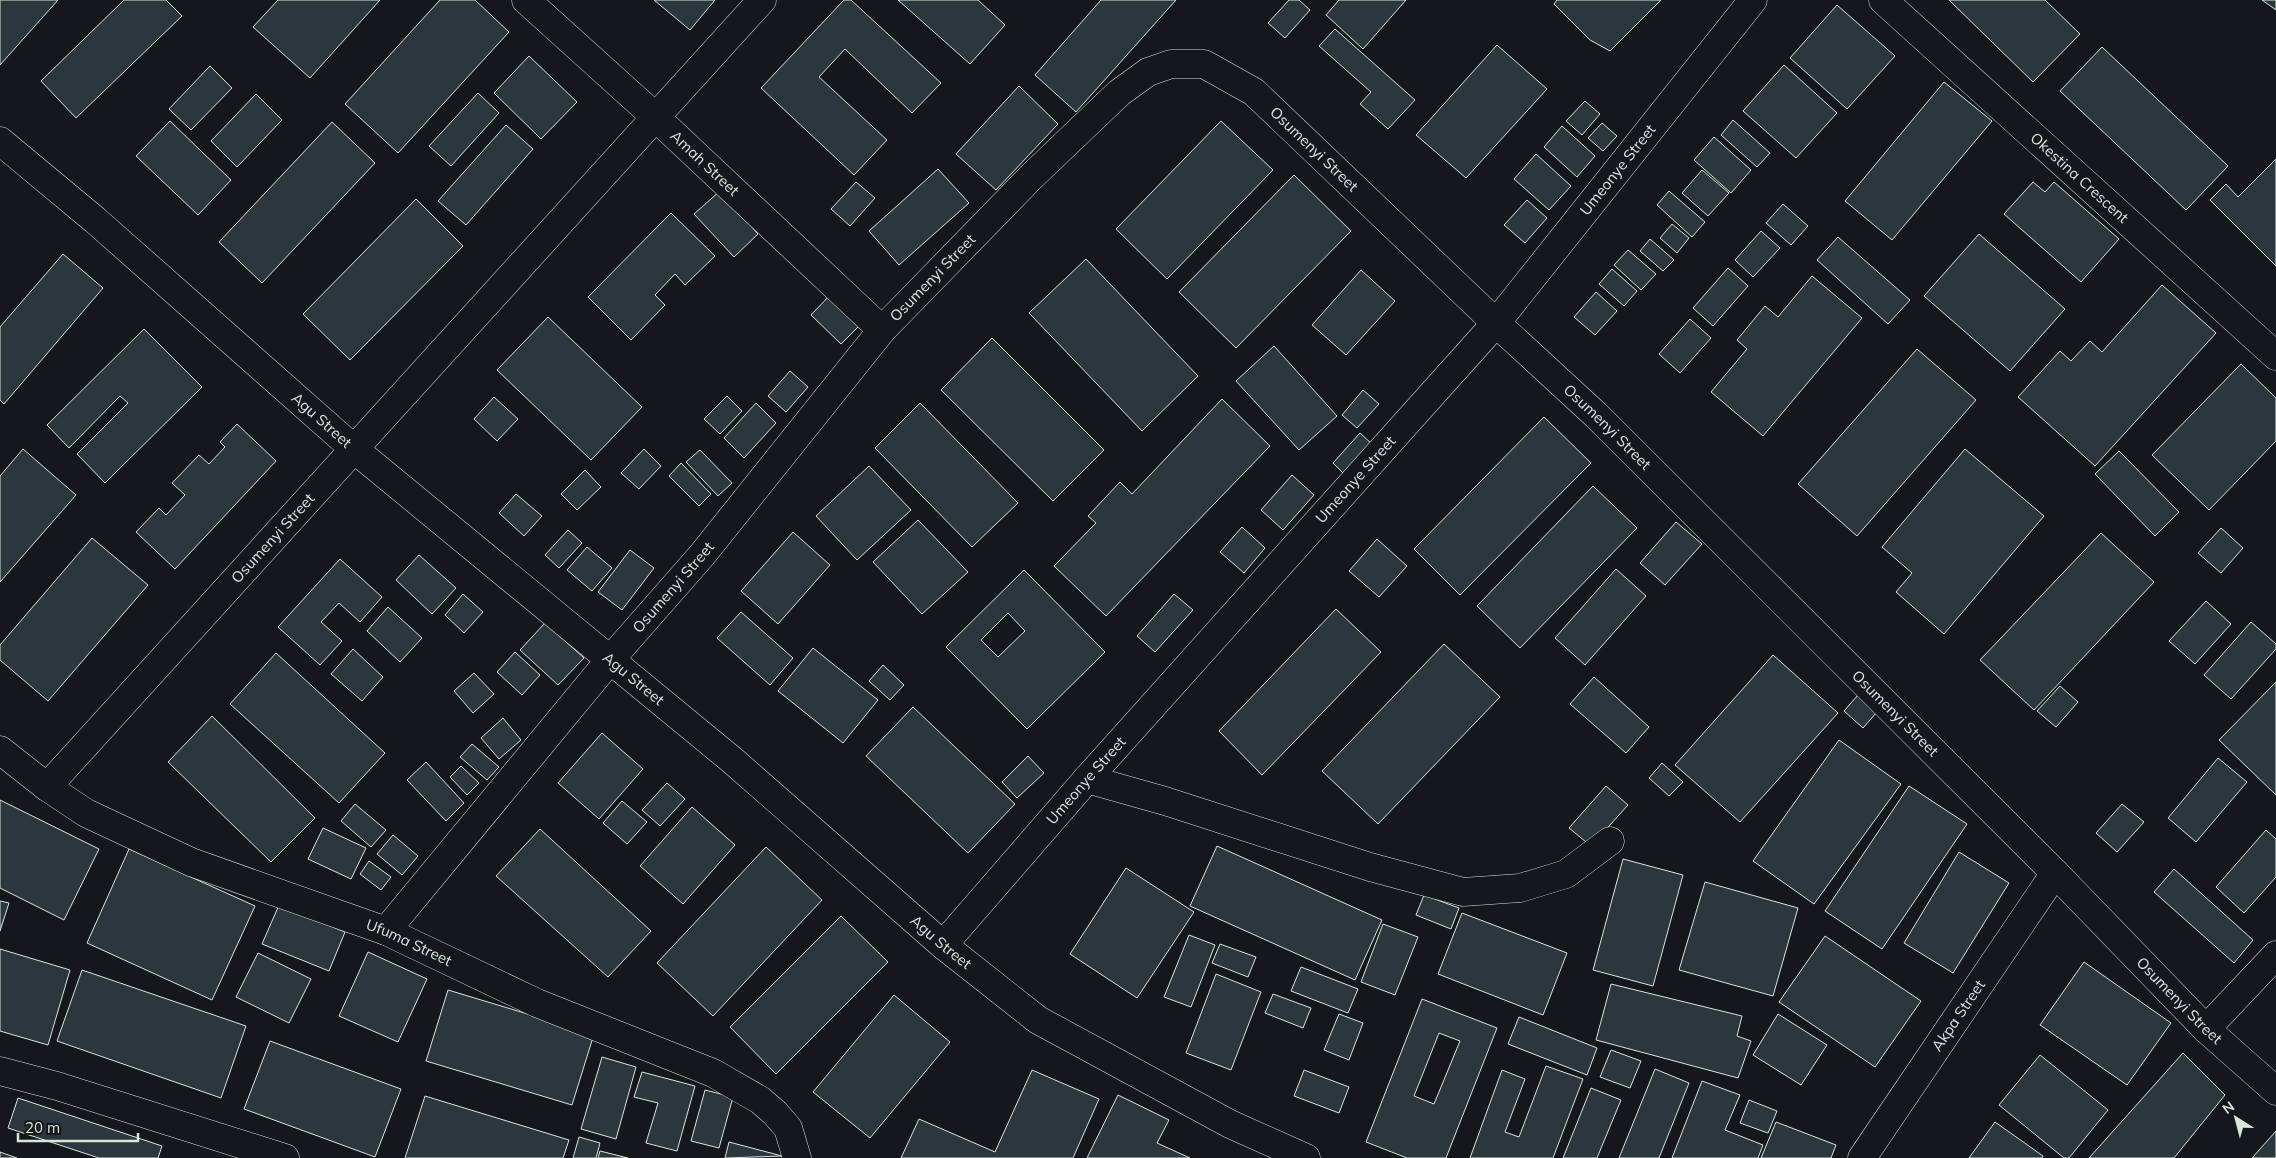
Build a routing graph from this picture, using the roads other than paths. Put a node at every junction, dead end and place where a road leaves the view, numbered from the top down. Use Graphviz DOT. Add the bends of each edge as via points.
graph roads {
  1 [pos="526,0"];
  2 [pos="762,0"];
  3 [pos="1753,0"];
  4 [pos="1883,0"];
  5 [pos="655,118"];
  6 [pos="0,141"];
  7 [pos="1496,323"];
  8 [pos="882,330"];
  9 [pos="2276,356"];
  10 [pos="354,449"];
  11 [pos="609,661"];
  12 [pos="0,750"];
  13 [pos="1087,779"];
  14 [pos="47,787"];
  15 [pos="1610,841"];
  16 [pos="2055,873"];
  17 [pos="386,931"];
  18 [pos="943,945"];
  19 [pos="2276,955"];
  20 [pos="2206,1029"];
  21 [pos="0,1071"];
  22 [pos="2276,1091"];
  23 [pos="285,1158"];
  24 [pos="797,1158"];
  25 [pos="1306,1158"];
  26 [pos="1862,1158"];
  1 -- 5 [label="street, Amah Street"];
  2 -- 5 [label="street, Osumenyi Street"];
  3 -- 7 [label="street, Umeonye Street"];
  4 -- 9 [label="street, Okestina Crescent"];
  5 -- 8 [label="street, Amah Street"];
  5 -- 10 [label="street, Osumenyi Street"];
  6 -- 10 [label="street, Agu Street" via="95,220"];
  7 -- 8 [label="street, Osumenyi Street" via="1254,92 1204,64 1171,64 1148,72 1119,93"];
  7 -- 13 [label="street, Umeonye Street"];
  7 -- 16 [label="street, Osumenyi Street" via="1603,422"];
  8 -- 11 [label="street, Osumenyi Street" via="702,555"];
  10 -- 11 [label="street, Agu Street"];
  10 -- 14 [label="street, Osumenyi Street"];
  11 -- 17 [label="street, Osumenyi Street"];
  11 -- 18 [label="street, Agu Street" via="732,760"];
  12 -- 14 [label="street, Ufuma Street"];
  13 -- 15 [label="street" via="1370,867 1464,892 1520,888 1566,874"];
  13 -- 18 [label="street, Umeonye Street"];
  14 -- 17 [label="street, Ufuma Street" via="86,813 191,862"];
  16 -- 20 [label="street, Osumenyi Street"];
  16 -- 26 [label="street, Akpa Street"];
  17 -- 24 [label="street, Ufuma Street" via="537,1003 713,1073 735,1085 776,1113 788,1128"];
  18 -- 25 [label="street, Agu Street" via="1038,1020 1230,1124"];
  19 -- 20 [label="street"];
  20 -- 22 [label="street, Osumenyi Street"];
  21 -- 23 [label="street"];
}
